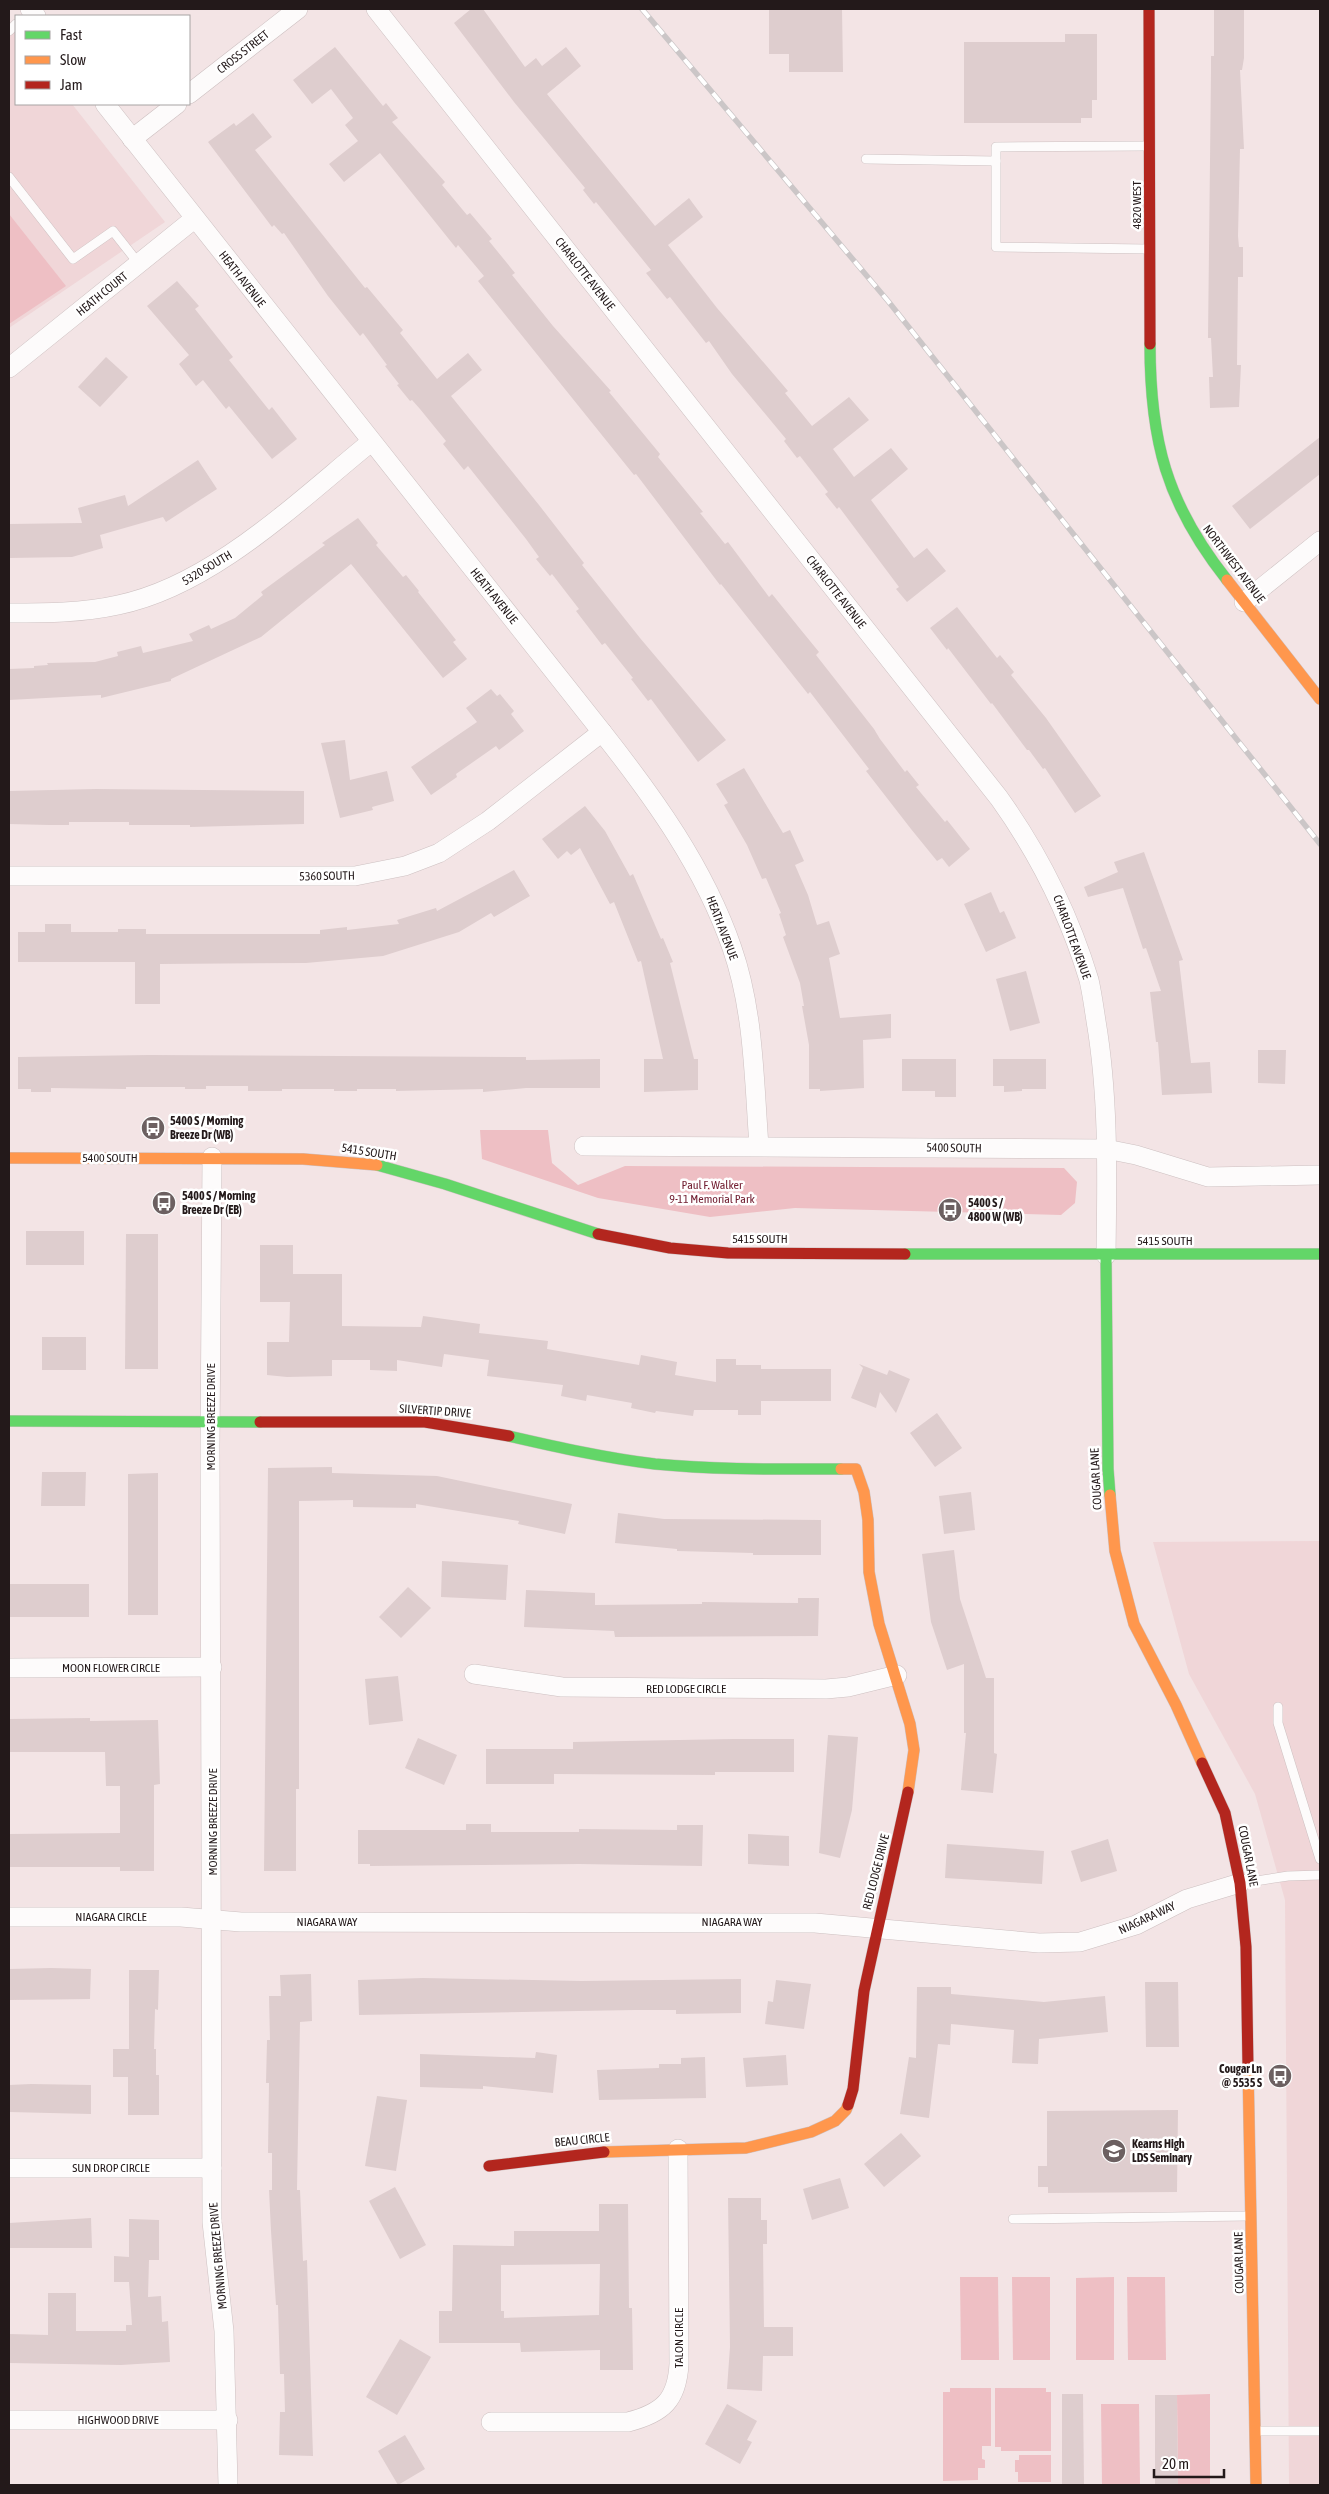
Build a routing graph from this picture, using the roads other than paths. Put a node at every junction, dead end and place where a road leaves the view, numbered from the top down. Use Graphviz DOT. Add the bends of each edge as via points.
graph roads {
  1 [pos="298,9"];
  2 [pos="376,9"];
  3 [pos="1149,9"];
  4 [pos="190,93"];
  5 [pos="106,105"];
  6 [pos="176,105"];
  7 [pos="132,139"];
  8 [pos="1150,146"];
  9 [pos="866,160"];
  10 [pos="996,161"];
  11 [pos="9,177"];
  12 [pos="194,219"];
  13 [pos="1151,249"];
  14 [pos="139,264"];
  15 [pos="9,368"];
  16 [pos="1152,400"];
  17 [pos="371,442"];
  18 [pos="1320,541"];
  19 [pos="1244,602"];
  20 [pos="9,613"];
  21 [pos="1320,699"];
  22 [pos="602,732"];
  23 [pos="9,876"];
  24 [pos="584,1146"];
  25 [pos="759,1146"];
  26 [pos="1106,1149"];
  27 [pos="9,1158"];
  28 [pos="212,1158"];
  29 [pos="1320,1175"];
  30 [pos="1320,1254"];
  31 [pos="1106,1255"];
  32 [pos="9,1421"];
  33 [pos="211,1421"];
  34 [pos="856,1469"];
  35 [pos="212,1667"];
  36 [pos="9,1668"];
  37 [pos="474,1674"];
  38 [pos="897,1676"];
  39 [pos="1278,1707"];
  40 [pos="1320,1859"];
  41 [pos="1320,1875"];
  42 [pos="1240,1883"];
  43 [pos="9,1917"];
  44 [pos="213,1920"];
  45 [pos="876,1928"];
  46 [pos="678,2149"];
  47 [pos="489,2166"];
  48 [pos="9,2168"];
  49 [pos="212,2168"];
  50 [pos="1252,2216"];
  51 [pos="1013,2219"];
  52 [pos="9,2420"];
  53 [pos="228,2420"];
  54 [pos="491,2422"];
  55 [pos="1255,2431"];
  56 [pos="1320,2431"];
  57 [pos="228,2485"];
  58 [pos="1256,2485"];
  1 -- 4 [label="street, CROSS STREET"];
  2 -- 26 [label="street, CHARLOTTE AVENUE" via="1026,835 1066,914 1089,982 1102,1058"];
  3 -- 8 [label="street, 4820 WEST"];
  5 -- 7 [label="street, HEATH AVENUE"];
  6 -- 7 [label="street"];
  7 -- 12 [label="street, HEATH AVENUE"];
  8 -- 10 [label="lane" via="996,147"];
  8 -- 13 [label="street, 4820 WEST"];
  9 -- 10 [label="lane"];
  10 -- 13 [label="lane" via="996,247"];
  11 -- 14 [label="lane" via="73,259 113,231"];
  12 -- 14 [label="street, HEATH COURT"];
  12 -- 17 [label="street, HEATH AVENUE"];
  13 -- 16 [label="street, 4820 WEST"];
  14 -- 15 [label="street, HEATH COURT"];
  16 -- 19 [label="street, NORTHWEST AVENUE" via="1164,468 1175,500 1210,560"];
  17 -- 20 [label="street, 5320 SOUTH" via="221,562 179,585 112,607 52,613"];
  17 -- 22 [label="street, HEATH AVENUE"];
  18 -- 19 [label="street"];
  19 -- 21 [label="street, NORTHWEST AVENUE"];
  22 -- 23 [label="street, 5360 SOUTH" via="488,821 439,852 405,866 355,876"];
  22 -- 25 [label="street, HEATH AVENUE" via="670,824 702,878 732,948 751,1041"];
  24 -- 25 [label="street, 5400 SOUTH"];
  25 -- 26 [label="street, 5400 SOUTH"];
  26 -- 29 [label="street, 5400 SOUTH" via="1208,1177"];
  26 -- 31 [label="street, CHARLOTTE AVENUE"];
  27 -- 28 [label="street, 5400 SOUTH"];
  28 -- 31 [label="street, 5415 SOUTH" via="303,1159 379,1165 599,1234 670,1248 728,1253"];
  28 -- 33 [label="street, MORNING BREEZE DRIVE"];
  30 -- 31 [label="street, 5415 SOUTH"];
  31 -- 42 [label="street, COUGAR LANE" via="1108,1469 1115,1551 1134,1624 1176,1705 1225,1813"];
  32 -- 33 [label="street, SILVERTIP DRIVE"];
  33 -- 34 [label="street, SILVERTIP DRIVE" via="425,1422 469,1426 560,1448 679,1467"];
  33 -- 35 [label="street, MORNING BREEZE DRIVE"];
  34 -- 38 [label="street, RED LODGE DRIVE" via="864,1492 870,1572 878,1615"];
  35 -- 36 [label="street, MOON FLOWER CIRCLE"];
  35 -- 44 [label="street, MORNING BREEZE DRIVE"];
  37 -- 38 [label="street, RED LODGE CIRCLE" via="562,1687 816,1689 848,1687"];
  38 -- 45 [label="street, RED LODGE DRIVE" via="914,1750 912,1776"];
  39 -- 40 [label="lane" via="1278,1723"];
  41 -- 42 [label="lane"];
  42 -- 45 [label="street, NIAGARA WAY" via="1187,1899 1136,1925 1080,1942 1039,1943"];
  42 -- 50 [label="street, COUGAR LANE" via="1246,1947"];
  43 -- 44 [label="street, NIAGARA CIRCLE" via="181,1917"];
  44 -- 45 [label="street, NIAGARA WAY" via="775,1922"];
  44 -- 49 [label="street, MORNING BREEZE DRIVE"];
  45 -- 46 [label="street, RED LODGE DRIVE" via="864,1991 853,2089 846,2110 835,2121 811,2132 772,2142 746,2148"];
  46 -- 47 [label="street, BEAU CIRCLE" via="595,2152"];
  46 -- 54 [label="street, TALON CIRCLE" via="679,2364 672,2396 649,2417 628,2422"];
  48 -- 49 [label="street, SUN DROP CIRCLE"];
  49 -- 53 [label="street, MORNING BREEZE DRIVE" via="212,2222 224,2331"];
  50 -- 51 [label="lane"];
  50 -- 55 [label="street, COUGAR LANE"];
  52 -- 53 [label="street, HIGHWOOD DRIVE"];
  53 -- 57 [label="street, MORNING BREEZE DRIVE"];
  55 -- 56 [label="lane"];
  55 -- 58 [label="street, COUGAR LANE"];
}
